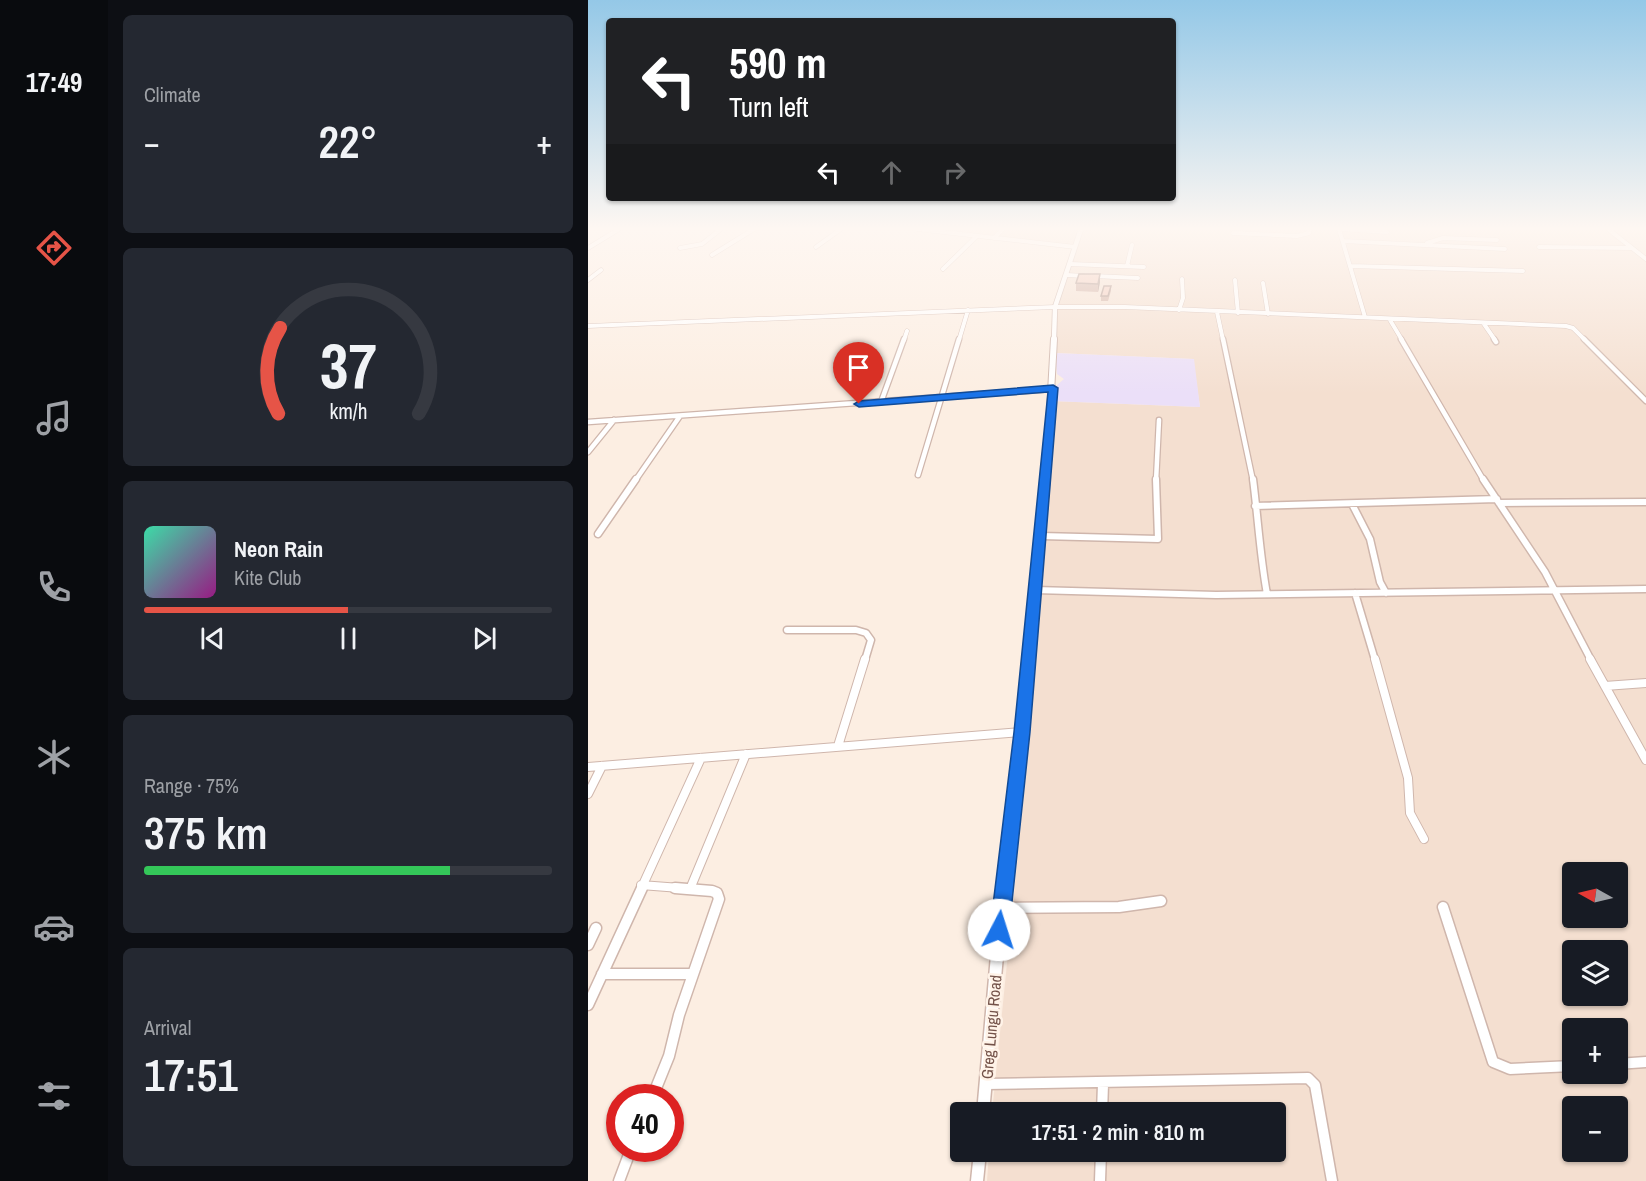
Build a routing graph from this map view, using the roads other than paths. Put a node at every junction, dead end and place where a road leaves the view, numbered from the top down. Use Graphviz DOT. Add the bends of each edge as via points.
graph roads {
  1 [pos="1063,284"];
  2 [pos="1182,284"];
  3 [pos="1235,284"];
  4 [pos="1263,284"];
  5 [pos="1356,284"];
  6 [pos="1054,307"];
  7 [pos="968,310"];
  8 [pos="1179,310"];
  9 [pos="1217,312"];
  10 [pos="1238,313"];
  11 [pos="1268,314"];
  12 [pos="1365,317"];
  13 [pos="1390,320"];
  14 [pos="1484,324"];
  15 [pos="588,326"];
  16 [pos="907,331"];
  17 [pos="1496,342"];
  18 [pos="1053,388"];
  19 [pos="939,398"];
  20 [pos="1646,401"];
  21 [pos="881,402"];
  22 [pos="680,416"];
  23 [pos="615,420"];
  24 [pos="1159,420"];
  25 [pos="588,422"];
  26 [pos="588,452"];
  27 [pos="918,475"];
  28 [pos="1498,501"];
  29 [pos="1646,502"];
  30 [pos="1352,504"];
  31 [pos="1256,506"];
  32 [pos="598,534"];
  33 [pos="1041,536"];
  34 [pos="1646,589"];
  35 [pos="1035,590"];
  36 [pos="1553,591"];
  37 [pos="1355,593"];
  38 [pos="1386,593"];
  39 [pos="1268,594"];
  40 [pos="787,630"];
  41 [pos="1646,683"];
  42 [pos="1605,686"];
  43 [pos="1022,732"];
  44 [pos="838,746"];
  45 [pos="746,754"];
  46 [pos="700,758"];
  47 [pos="1646,760"];
  48 [pos="602,766"];
  49 [pos="588,767"];
  50 [pos="588,794"];
  51 [pos="1424,839"];
  52 [pos="641,885"];
  53 [pos="690,889"];
  54 [pos="1161,901"];
  55 [pos="1443,907"];
  56 [pos="1001,908"];
  57 [pos="596,928"];
  58 [pos="588,945"];
  59 [pos="602,974"];
  60 [pos="693,974"];
  61 [pos="588,1005"];
  62 [pos="1646,1062"];
  63 [pos="1628,1063"];
  64 [pos="1562,1066"];
  65 [pos="658,1084"];
  66 [pos="985,1084"];
  67 [pos="1103,1084"];
  68 [pos="984,1102"];
  69 [pos="1102,1102"];
  70 [pos="626,1162"];
  71 [pos="979,1162"];
  72 [pos="1101,1162"];
  73 [pos="619,1181"];
  74 [pos="977,1181"];
  75 [pos="1100,1181"];
  76 [pos="1332,1181"];
  1 -- 6 [label="street, Greg Lungu Road"];
  2 -- 8 [label="street"];
  3 -- 10 [label="street"];
  4 -- 11 [label="street"];
  5 -- 12 [label="street"];
  6 -- 7 [label="street"];
  6 -- 8 [label="street"];
  6 -- 18 [label="street, Greg Lungu Road"];
  7 -- 15 [label="street"];
  7 -- 19 [label="street"];
  8 -- 9 [label="street"];
  9 -- 10 [label="street"];
  9 -- 31 [label="street"];
  10 -- 11 [label="street"];
  11 -- 12 [label="street"];
  12 -- 13 [label="street"];
  13 -- 14 [label="street"];
  13 -- 28 [label="street"];
  14 -- 17 [label="street"];
  14 -- 20 [label="street" via="1571,326"];
  16 -- 21 [label="street"];
  18 -- 19 [label="street"];
  18 -- 33 [label="street, Greg Lungu Road"];
  19 -- 21 [label="street"];
  19 -- 27 [label="street"];
  21 -- 22 [label="street"];
  22 -- 23 [label="street"];
  22 -- 32 [label="street"];
  23 -- 25 [label="street"];
  23 -- 26 [label="street"];
  24 -- 33 [label="street" via="1155,463 1158,539"];
  28 -- 29 [label="street"];
  28 -- 30 [label="street"];
  28 -- 36 [label="street" via="1545,572"];
  30 -- 31 [label="street"];
  30 -- 38 [label="street" via="1370,539"];
  31 -- 39 [label="street" via="1259,554"];
  33 -- 35 [label="street, Greg Lungu Road"];
  34 -- 36 [label="street"];
  35 -- 39 [label="street"];
  35 -- 43 [label="street, Greg Lungu Road"];
  36 -- 38 [label="street"];
  36 -- 42 [label="street"];
  37 -- 38 [label="street"];
  37 -- 39 [label="street"];
  37 -- 51 [label="street" via="1398,737 1408,778 1410,813"];
  40 -- 44 [label="street" via="856,630 866,633 871,640"];
  41 -- 42 [label="street"];
  42 -- 47 [label="street"];
  43 -- 44 [label="street"];
  43 -- 56 [label="street, Greg Lungu Road"];
  44 -- 45 [label="street"];
  45 -- 46 [label="street"];
  45 -- 53 [label="street"];
  46 -- 48 [label="street"];
  46 -- 52 [label="street"];
  48 -- 49 [label="street"];
  48 -- 50 [label="street"];
  52 -- 53 [label="street"];
  52 -- 59 [label="street"];
  53 -- 60 [label="street" via="712,891 719,899"];
  54 -- 56 [label="street" via="1119,907"];
  55 -- 64 [label="street" via="1493,1062 1510,1069"];
  56 -- 66 [label="street, Greg Lungu Road"];
  57 -- 58 [label="street"];
  59 -- 60 [label="street"];
  59 -- 61 [label="street"];
  60 -- 65 [label="street"];
  62 -- 63 [label="street"];
  66 -- 67 [label="street"];
  66 -- 68 [label="street, Greg Lungu Road"];
  67 -- 69 [label="street"];
  67 -- 76 [label="street" via="1308,1078 1316,1085"];
  70 -- 73 [label="street"];
  71 -- 74 [label="street"];
  72 -- 75 [label="street"];
}
